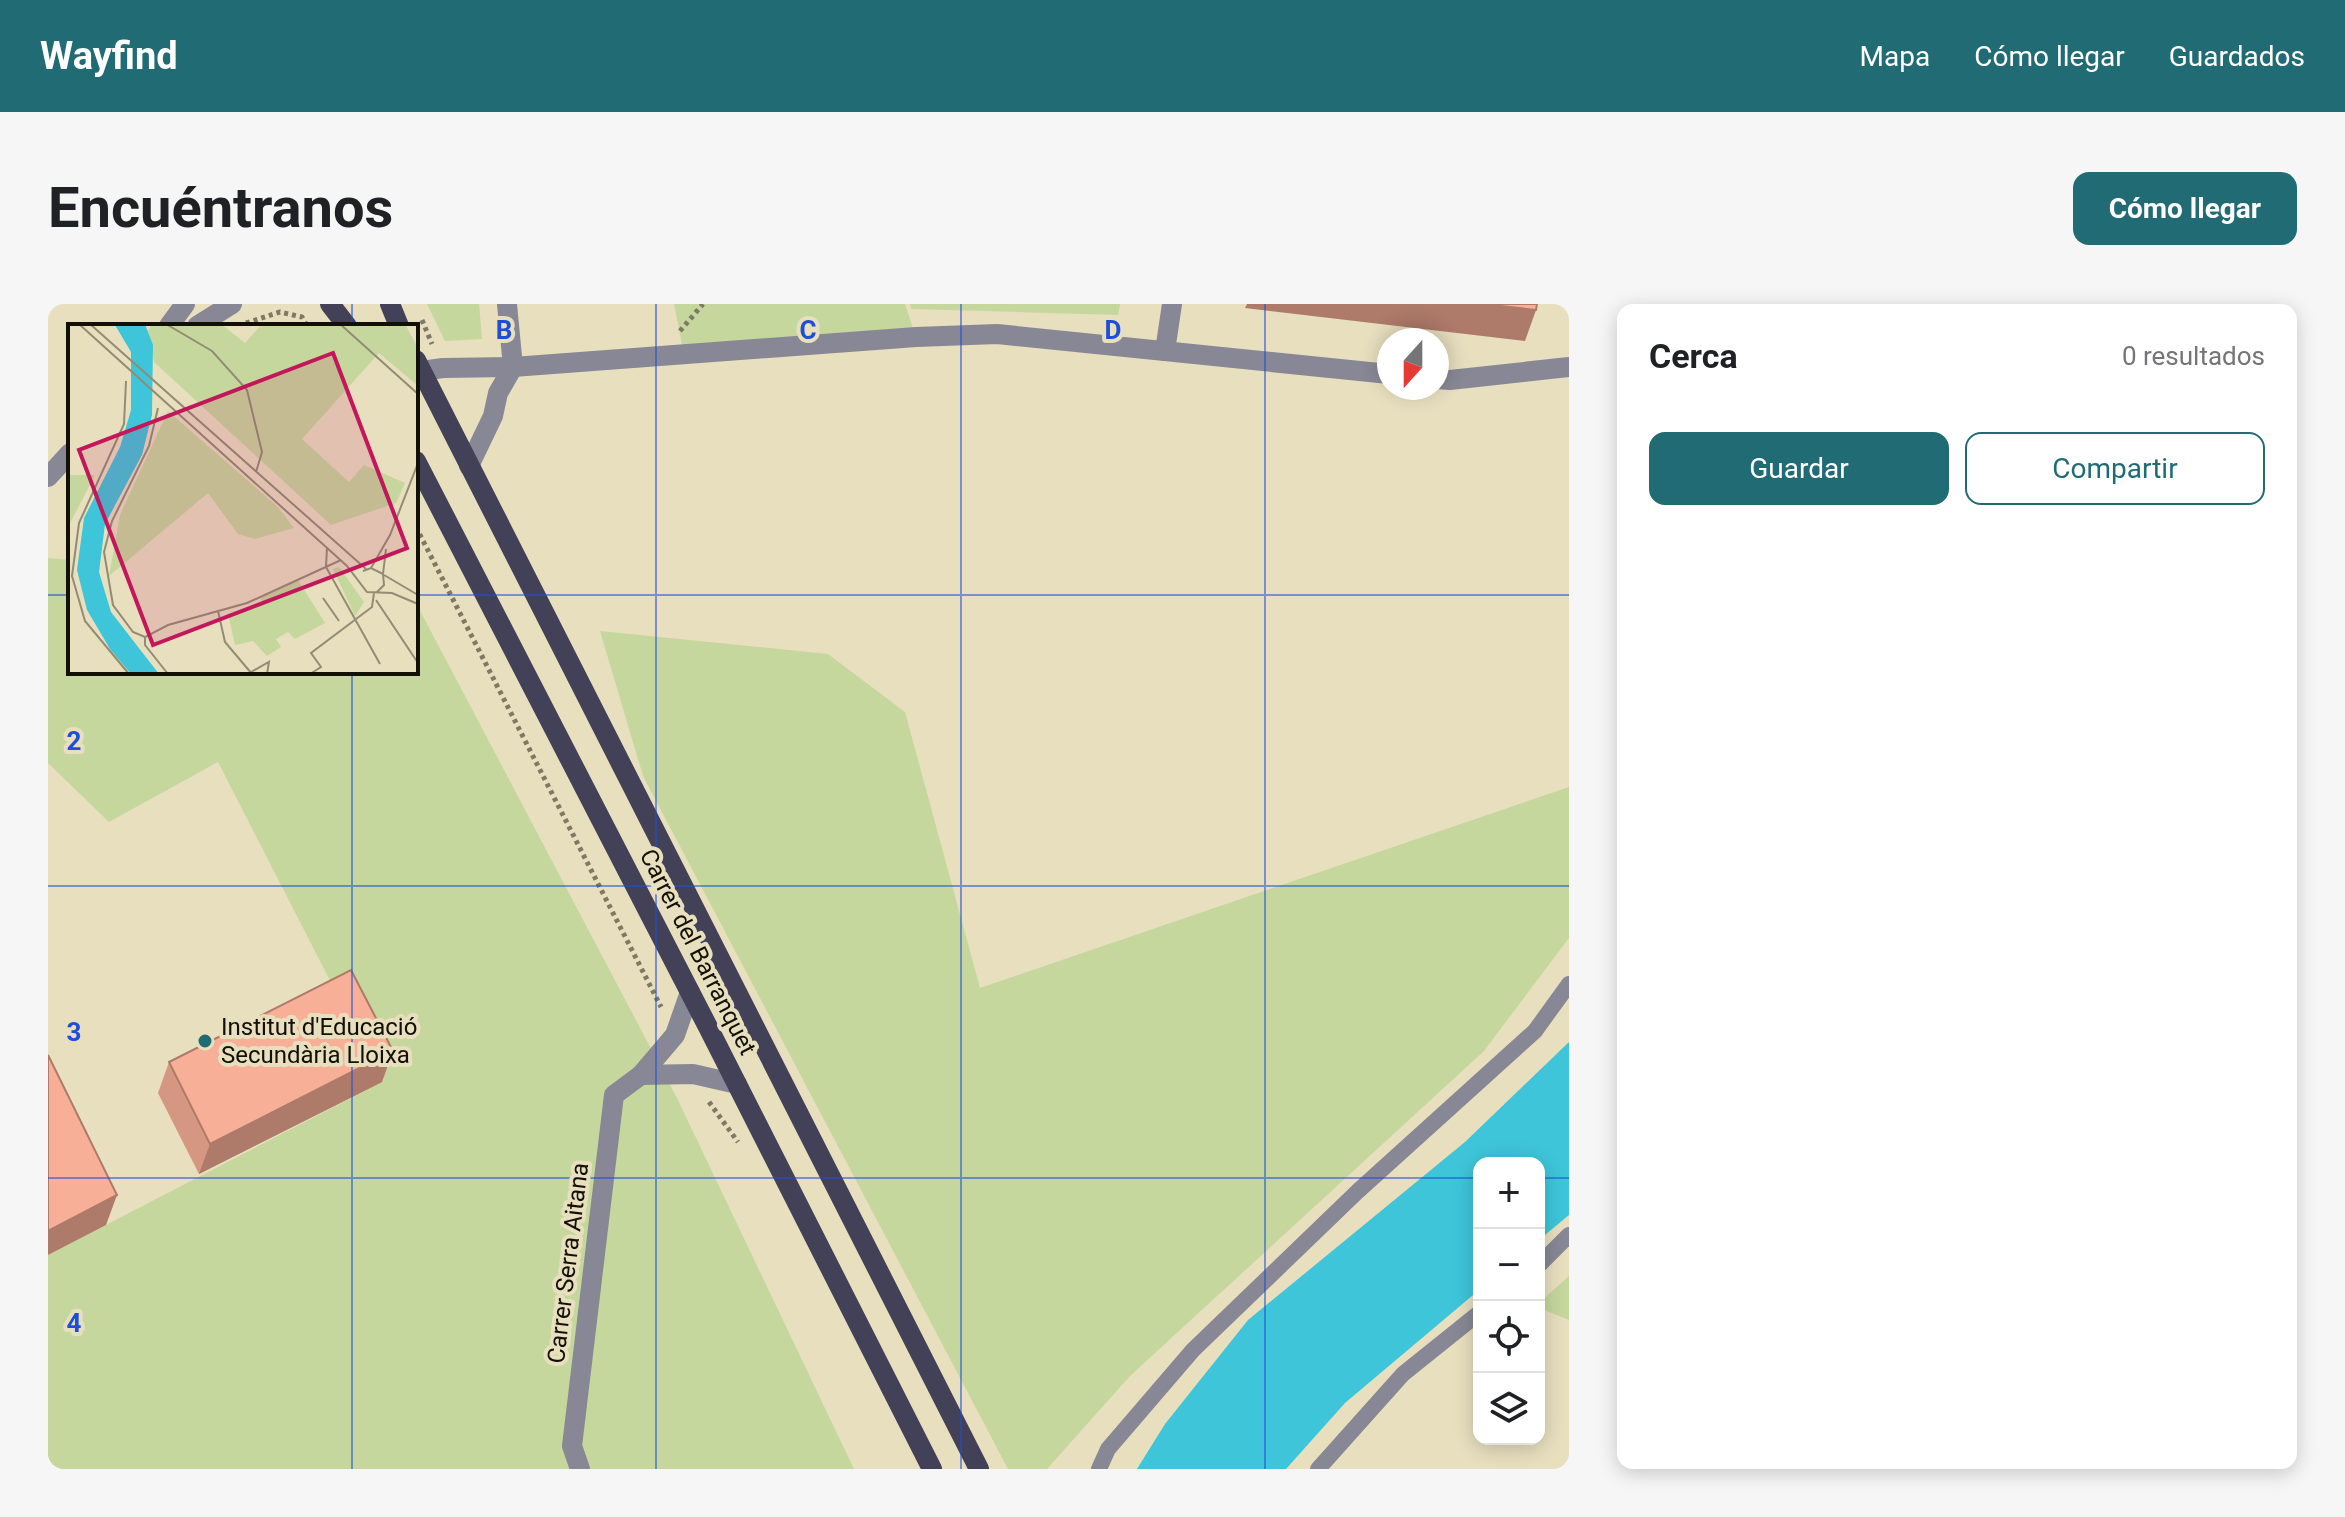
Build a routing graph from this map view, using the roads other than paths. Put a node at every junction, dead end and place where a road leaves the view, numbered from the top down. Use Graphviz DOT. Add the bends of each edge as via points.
graph roads {
  1 [pos="185,304"];
  2 [pos="330,304"];
  3 [pos="390,304"];
  4 [pos="507,304"];
  5 [pos="1172,304"];
  6 [pos="228,306"];
  7 [pos="170,324"];
  8 [pos="200,324"];
  9 [pos="345,324"];
  10 [pos="398,324"];
  11 [pos="1165,351"];
  12 [pos="419,366"];
  13 [pos="513,367"];
  14 [pos="1569,367"];
  15 [pos="1377,373"];
  16 [pos="1449,380"];
  17 [pos="68,455"];
  18 [pos="418,465"];
  19 [pos="469,466"];
  20 [pos="48,477"];
  21 [pos="1569,984"];
  22 [pos="690,992"];
  23 [pos="641,1075"];
  24 [pos="737,1084"];
  25 [pos="1569,1235"];
  26 [pos="1545,1259"];
  27 [pos="1473,1318"];
  28 [pos="580,1469"];
  29 [pos="932,1469"];
  30 [pos="979,1469"];
  31 [pos="1099,1469"];
  32 [pos="1318,1469"];
  1 -- 7 [label="street"];
  2 -- 9 [label="main road"];
  3 -- 10 [label="main road"];
  4 -- 13 [label="street"];
  5 -- 11 [label="street"];
  6 -- 8 [label="street"];
  11 -- 13 [label="street" via="997,334"];
  11 -- 15 [label="street"];
  12 -- 13 [label="street"];
  12 -- 19 [label="main road, Carrer del Barranquet"];
  13 -- 19 [label="street"];
  14 -- 16 [label="street"];
  17 -- 20 [label="street"];
  18 -- 22 [label="main road, Carrer del Barranquet"];
  19 -- 30 [label="main road, Carrer del Barranquet"];
  21 -- 31 [label="lane" via="1535,1031 1193,1350 1108,1449"];
  22 -- 23 [label="street, Carrer Serra Aitana" via="675,1035"];
  22 -- 24 [label="main road, Carrer del Barranquet"];
  23 -- 24 [label="street" via="693,1074"];
  23 -- 28 [label="street, Carrer Serra Aitana" via="614,1095 572,1446"];
  24 -- 29 [label="main road, Carrer del Barranquet"];
  25 -- 26 [label="lane"];
  27 -- 32 [label="lane" via="1403,1374"];
}
